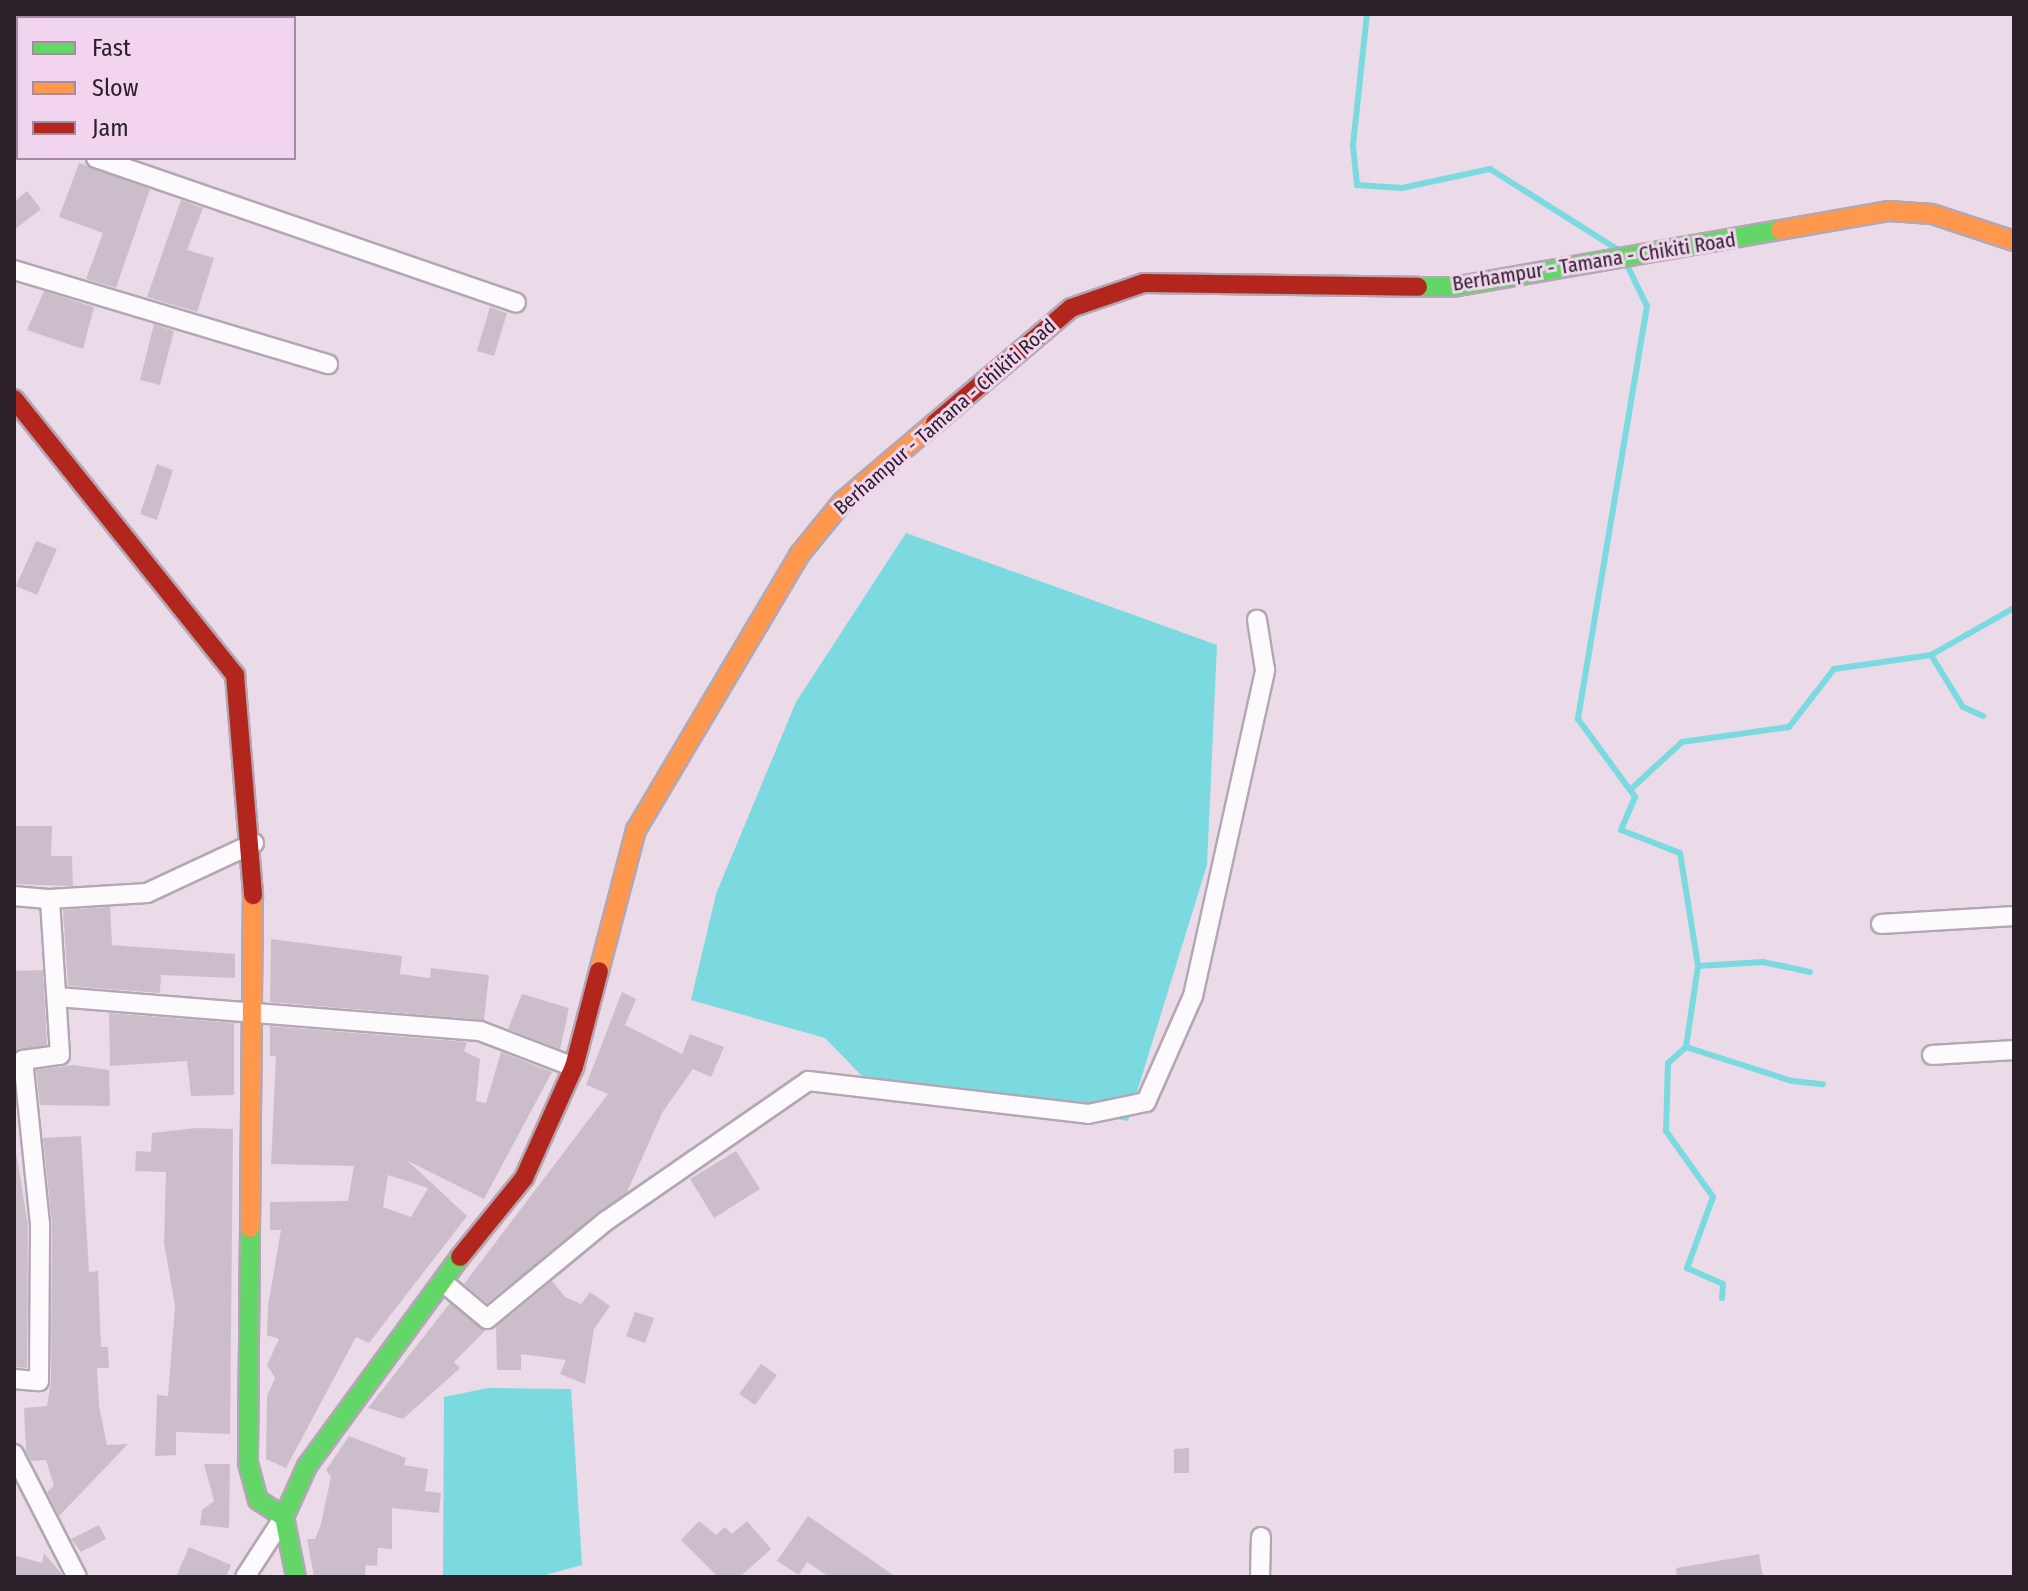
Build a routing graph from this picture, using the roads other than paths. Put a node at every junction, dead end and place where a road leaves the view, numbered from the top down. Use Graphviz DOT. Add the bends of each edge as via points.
graph roads {
  1 [pos="102,160"];
  2 [pos="2014,241"];
  3 [pos="14,270"];
  4 [pos="516,303"];
  5 [pos="328,364"];
  6 [pos="14,399"];
  7 [pos="1257,620"];
  8 [pos="254,843"];
  9 [pos="14,896"];
  10 [pos="50,899"];
  11 [pos="2014,916"];
  12 [pos="1881,924"];
  13 [pos="57,997"];
  14 [pos="253,1007"];
  15 [pos="2014,1050"];
  16 [pos="1932,1055"];
  17 [pos="18,1060"];
  18 [pos="574,1067"];
  19 [pos="34,1164"];
  20 [pos="14,1167"];
  21 [pos="444,1283"];
  22 [pos="14,1379"];
  23 [pos="14,1454"];
  24 [pos="22,1484"];
  25 [pos="284,1517"];
  26 [pos="1261,1537"];
  27 [pos="77,1577"];
  28 [pos="245,1577"];
  29 [pos="296,1577"];
  30 [pos="1260,1577"];
  1 -- 4 [label="street"];
  2 -- 18 [label="main road, Berhampur - Tamana - Chikiti Road" via="1932,214 1889,211 1453,287 1144,283 1071,308 843,501 799,555 636,830"];
  3 -- 5 [label="street"];
  6 -- 8 [label="main road" via="235,675"];
  7 -- 21 [label="street" via="1265,670 1193,996 1146,1102 1088,1114 808,1081 606,1221 487,1319"];
  8 -- 10 [label="street" via="147,893"];
  8 -- 14 [label="main road"];
  9 -- 10 [label="street"];
  10 -- 13 [label="street"];
  11 -- 12 [label="street"];
  13 -- 14 [label="street"];
  13 -- 17 [label="street" via="60,1055"];
  14 -- 18 [label="street" via="480,1031"];
  14 -- 25 [label="main road" via="248,1463 258,1500"];
  15 -- 16 [label="street"];
  17 -- 19 [label="street"];
  18 -- 21 [label="main road, Berhampur - Tamana - Chikiti Road" via="524,1178"];
  19 -- 20 [label="street"];
  19 -- 22 [label="street" via="39,1381"];
  21 -- 25 [label="main road, Berhampur - Tamana - Chikiti Road" via="384,1353 307,1466"];
  23 -- 24 [label="street"];
  24 -- 27 [label="street"];
  25 -- 28 [label="street"];
  25 -- 29 [label="main road"];
  26 -- 30 [label="street"];
}
